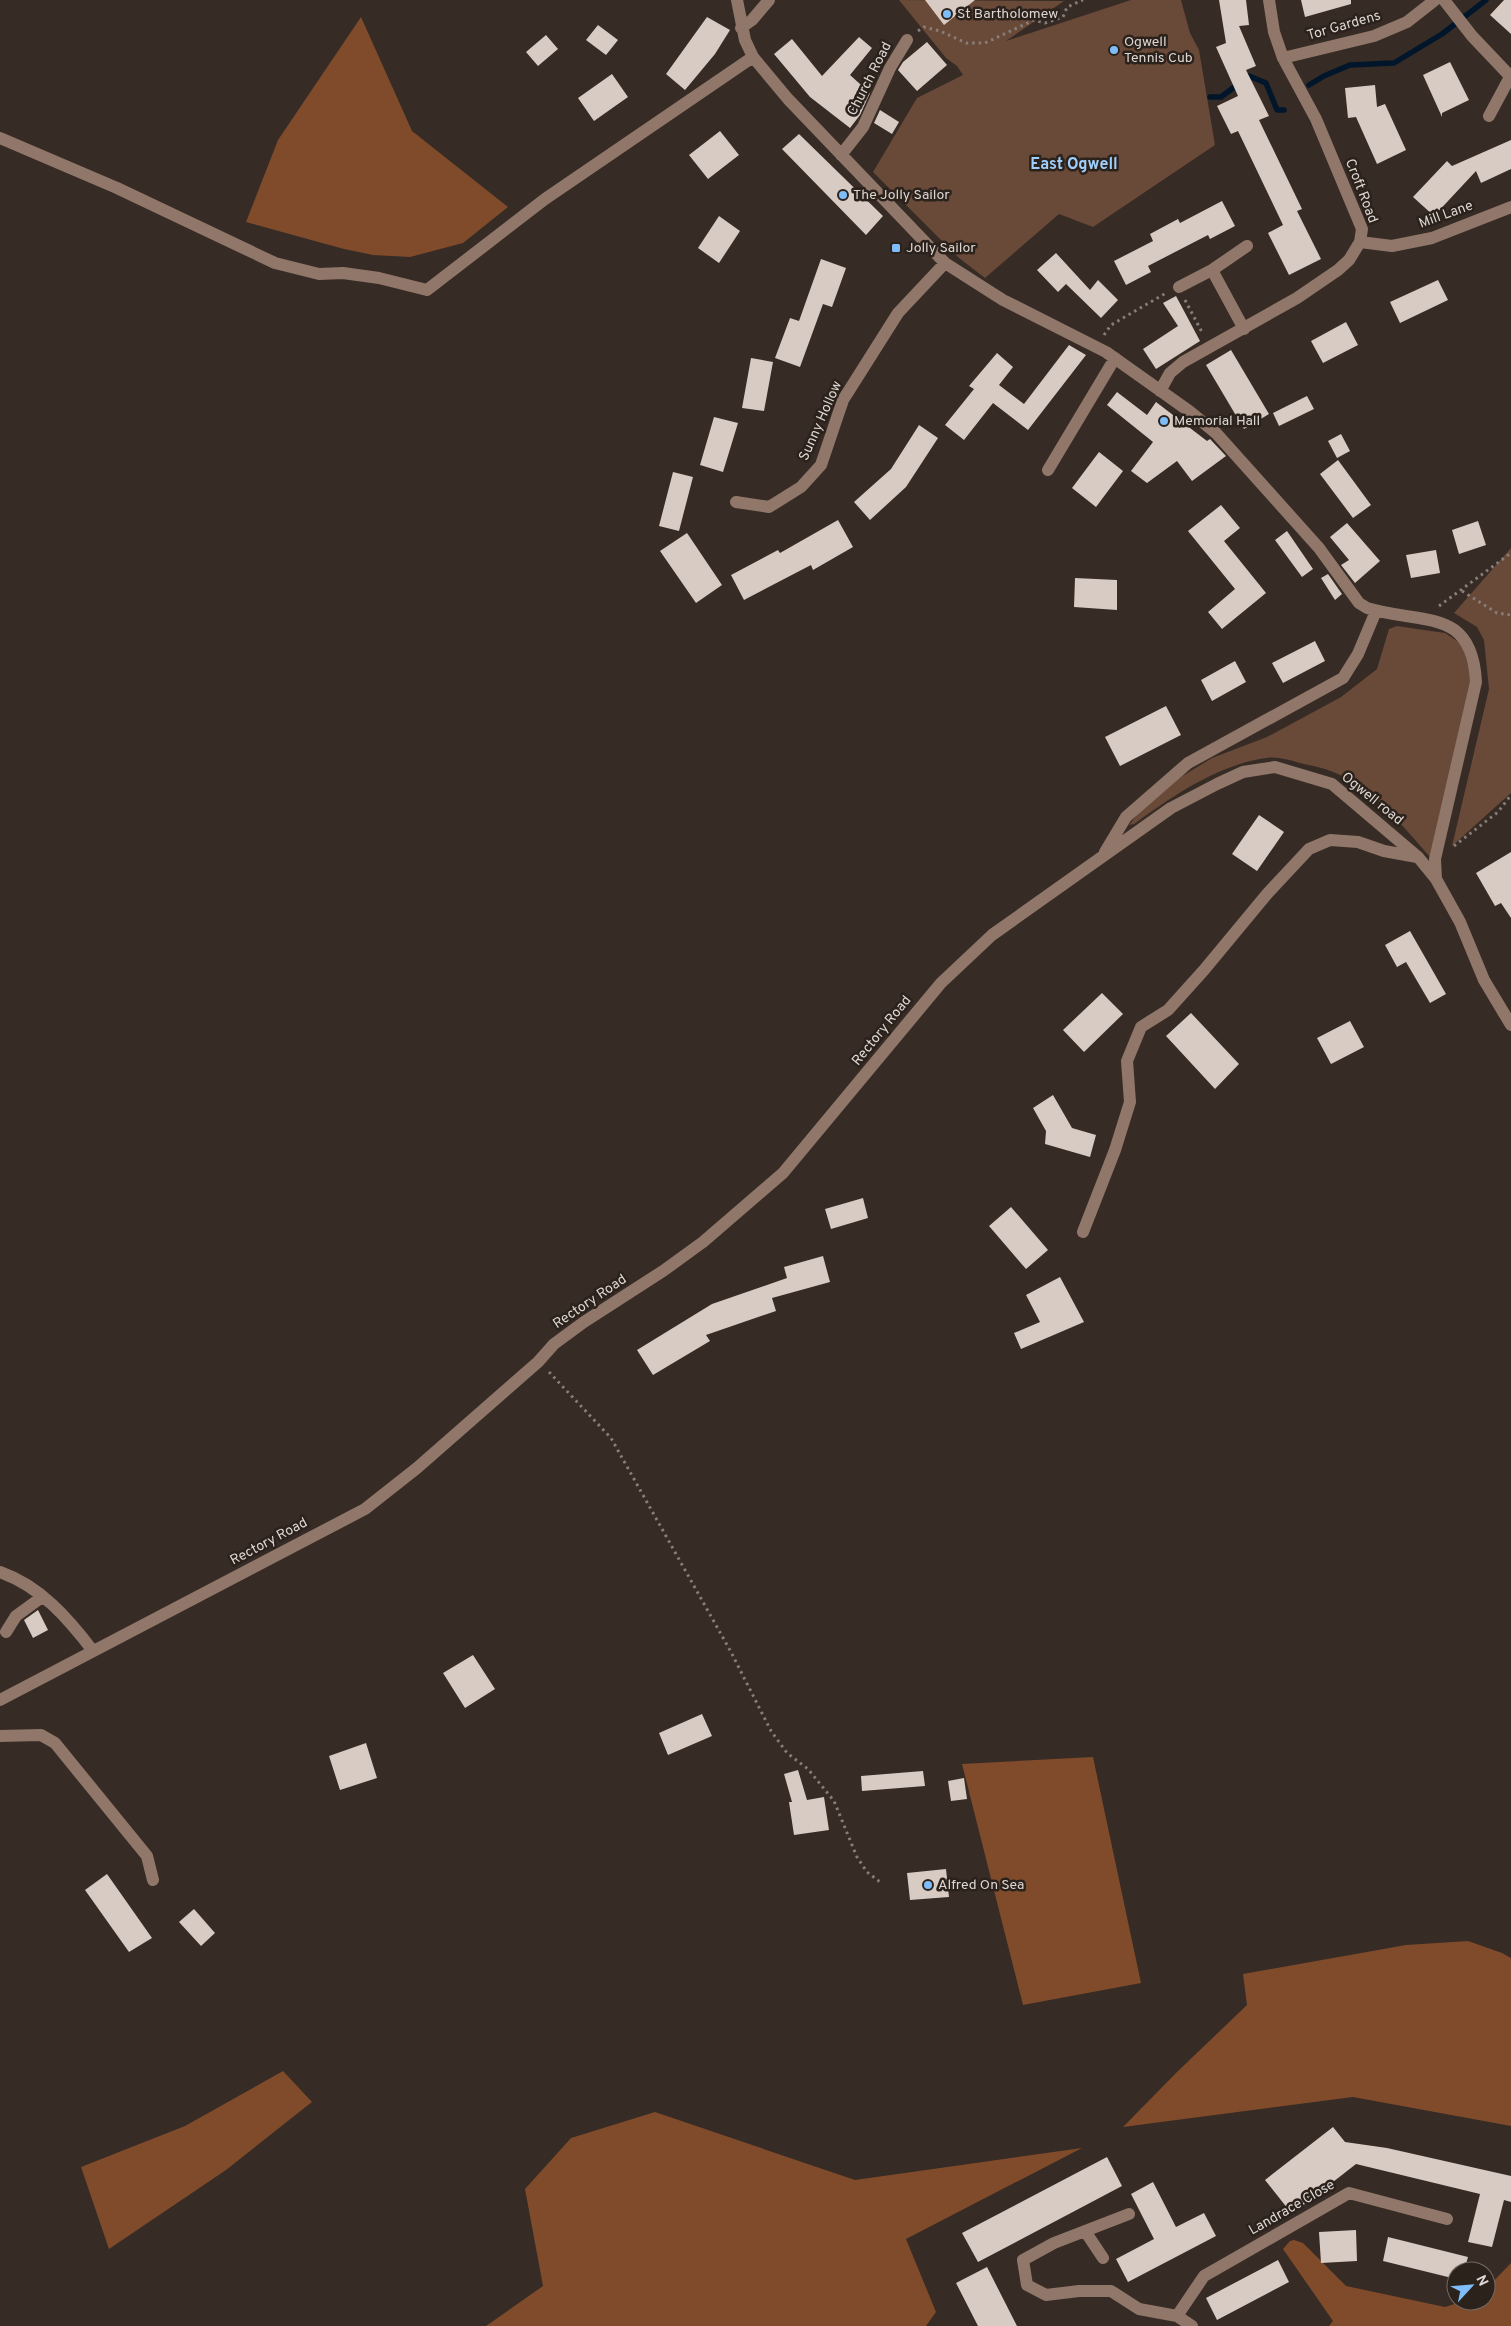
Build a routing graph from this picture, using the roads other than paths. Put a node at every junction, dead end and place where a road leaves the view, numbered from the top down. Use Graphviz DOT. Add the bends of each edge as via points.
graph roads {
  1 [pos="738,0"];
  2 [pos="769,0"];
  3 [pos="1269,0"];
  4 [pos="1435,0"];
  5 [pos="1448,4"];
  6 [pos="741,28"];
  7 [pos="907,40"];
  8 [pos="753,57"];
  9 [pos="1283,58"];
  10 [pos="1510,75"];
  11 [pos="1489,116"];
  12 [pos="0,138"];
  13 [pos="841,155"];
  14 [pos="1511,207"];
  15 [pos="1360,242"];
  16 [pos="1247,246"];
  17 [pos="945,263"];
  18 [pos="1212,270"];
  19 [pos="1178,286"];
  20 [pos="1244,329"];
  21 [pos="1115,358"];
  22 [pos="1160,391"];
  23 [pos="1048,470"];
  24 [pos="736,502"];
  25 [pos="1376,611"];
  26 [pos="1103,856"];
  27 [pos="1418,857"];
  28 [pos="1436,879"];
  29 [pos="1511,1025"];
  30 [pos="1083,1232"];
  31 [pos="0,1572"];
  32 [pos="42,1597"];
  33 [pos="6,1632"];
  34 [pos="93,1651"];
  35 [pos="0,1700"];
  36 [pos="0,1736"];
  37 [pos="153,1880"];
  38 [pos="1129,2214"];
  39 [pos="1447,2220"];
  40 [pos="1085,2231"];
  41 [pos="1103,2258"];
  42 [pos="1177,2316"];
  43 [pos="1192,2326"];
  1 -- 6 [label="street"];
  2 -- 6 [label="street"];
  3 -- 9 [label="street, Croft Road" via="1274,32"];
  4 -- 9 [label="street, Tor Gardens" via="1406,22 1374,36"];
  5 -- 10 [label="street" via="1472,36"];
  6 -- 8 [label="street"];
  7 -- 13 [label="street, Church Road" via="890,68 863,128"];
  8 -- 12 [label="street" via="545,199 427,290 379,278 343,273 319,274 275,263 117,188"];
  8 -- 13 [label="street"];
  9 -- 15 [label="street, Croft Road" via="1316,119 1362,229"];
  10 -- 11 [label="street"];
  13 -- 17 [label="street"];
  14 -- 15 [label="street, Mill Lane" via="1432,238 1392,246"];
  15 -- 20 [label="street, Croft Road" via="1338,270"];
  16 -- 18 [label="street"];
  17 -- 21 [label="street" via="1003,300"];
  17 -- 24 [label="street, Sunny Hollow" via="898,313 843,400 821,465 801,487 768,507"];
  18 -- 19 [label="street"];
  18 -- 20 [label="street"];
  20 -- 22 [label="street, Croft Road" via="1183,362 1170,373"];
  21 -- 22 [label="street"];
  21 -- 23 [label="street"];
  22 -- 25 [label="street" via="1216,433 1320,548 1359,603"];
  25 -- 26 [label="street" via="1358,654 1343,678 1188,763 1126,817"];
  25 -- 28 [label="street" via="1446,624 1463,636 1475,661 1476,682 1435,859"];
  26 -- 27 [label="street, Ogwell road" via="1171,808 1217,784 1243,772 1275,767 1332,784"];
  26 -- 34 [label="street, Rectory Road" via="992,935 963,961 776,1180 703,1242 554,1344 538,1362 417,1468 365,1508"];
  27 -- 28 [label="street, Ogwell road"];
  27 -- 30 [label="street" via="1340,840 1330,840 1309,849 1168,1010 1141,1027 1127,1061 1130,1102"];
  28 -- 29 [label="street, Ogwell road" via="1460,922 1484,980"];
  31 -- 32 [label="street" via="17,1578"];
  32 -- 33 [label="street" via="16,1616"];
  32 -- 34 [label="street" via="65,1615"];
  34 -- 35 [label="street, Rectory Road"];
  36 -- 37 [label="street" via="41,1735 55,1744 147,1856"];
  38 -- 40 [label="street"];
  39 -- 42 [label="street, Landrace Close" via="1349,2193 1204,2276"];
  40 -- 41 [label="street"];
  40 -- 42 [label="street" via="1023,2260 1027,2285 1046,2296 1078,2291 1112,2291 1139,2309"];
  42 -- 43 [label="street"];
}
